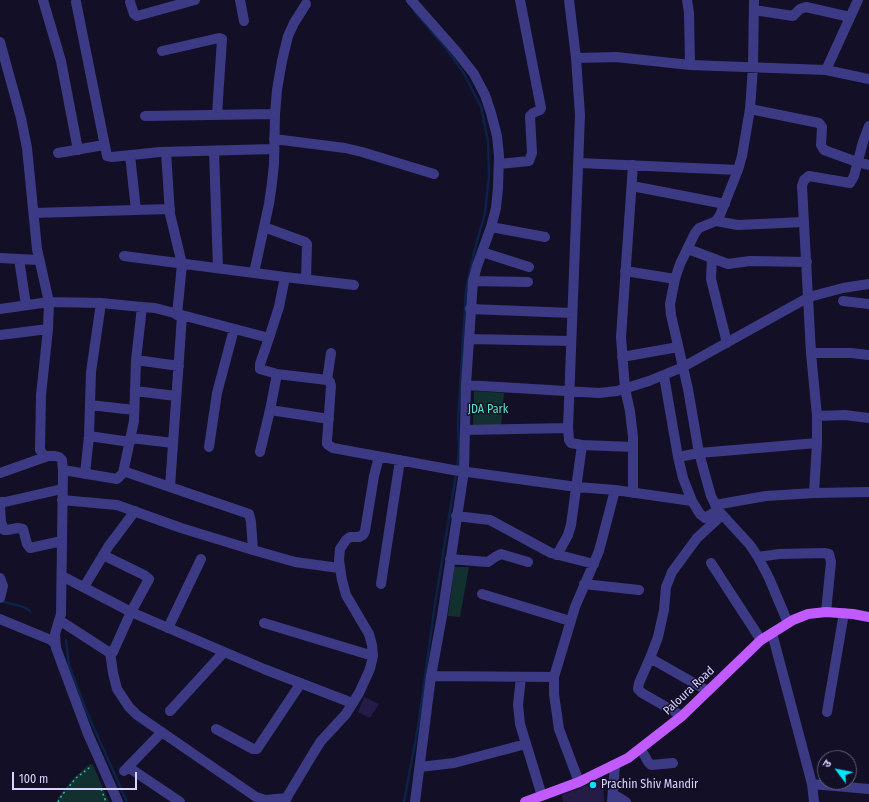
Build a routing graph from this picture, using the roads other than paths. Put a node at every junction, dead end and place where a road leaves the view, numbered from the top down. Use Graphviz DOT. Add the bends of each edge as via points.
graph roads {
  1 [pos="43,0"];
  2 [pos="195,0"];
  3 [pos="240,0"];
  4 [pos="411,0"];
  5 [pos="520,0"];
  6 [pos="569,0"];
  7 [pos="687,0"];
  8 [pos="858,0"];
  9 [pos="309,1"];
  10 [pos="76,2"];
  11 [pos="130,2"];
  12 [pos="754,5"];
  13 [pos="850,17"];
  14 [pos="244,21"];
  15 [pos="0,42"];
  16 [pos="162,51"];
  17 [pos="576,58"];
  18 [pos="690,65"];
  19 [pos="754,67"];
  20 [pos="826,70"];
  21 [pos="869,78"];
  22 [pos="750,110"];
  23 [pos="217,114"];
  24 [pos="275,114"];
  25 [pos="145,116"];
  26 [pos="869,126"];
  27 [pos="274,144"];
  28 [pos="104,145"];
  29 [pos="78,150"];
  30 [pos="214,151"];
  31 [pos="166,152"];
  32 [pos="58,154"];
  33 [pos="130,155"];
  34 [pos="857,162"];
  35 [pos="579,163"];
  36 [pos="499,164"];
  37 [pos="633,164"];
  38 [pos="869,165"];
  39 [pos="738,170"];
  40 [pos="434,174"];
  41 [pos="632,186"];
  42 [pos="725,204"];
  43 [pos="170,209"];
  44 [pos="136,210"];
  45 [pos="34,213"];
  46 [pos="716,221"];
  47 [pos="804,222"];
  48 [pos="264,227"];
  49 [pos="491,227"];
  50 [pos="545,237"];
  51 [pos="688,249"];
  52 [pos="482,252"];
  53 [pos="124,256"];
  54 [pos="0,258"];
  55 [pos="712,258"];
  56 [pos="19,259"];
  57 [pos="38,260"];
  58 [pos="807,262"];
  59 [pos="182,264"];
  60 [pos="528,267"];
  61 [pos="218,268"];
  62 [pos="625,271"];
  63 [pos="254,273"];
  64 [pos="285,277"];
  65 [pos="306,279"];
  66 [pos="675,279"];
  67 [pos="473,281"];
  68 [pos="528,282"];
  69 [pos="869,284"];
  70 [pos="354,285"];
  71 [pos="809,297"];
  72 [pos="843,301"];
  73 [pos="49,302"];
  74 [pos="101,303"];
  75 [pos="869,304"];
  76 [pos="26,305"];
  77 [pos="142,306"];
  78 [pos="0,309"];
  79 [pos="470,310"];
  80 [pos="572,313"];
  81 [pos="180,316"];
  82 [pos="48,329"];
  83 [pos="234,329"];
  84 [pos="0,335"];
  85 [pos="269,338"];
  86 [pos="469,339"];
  87 [pos="571,341"];
  88 [pos="727,343"];
  89 [pos="678,347"];
  90 [pos="331,353"];
  91 [pos="812,353"];
  92 [pos="869,355"];
  93 [pos="622,357"];
  94 [pos="136,360"];
  95 [pos="179,366"];
  96 [pos="683,367"];
  97 [pos="277,374"];
  98 [pos="664,376"];
  99 [pos="327,380"];
  100 [pos="466,385"];
  101 [pos="625,389"];
  102 [pos="135,390"];
  103 [pos="570,390"];
  104 [pos="176,396"];
  105 [pos="90,405"];
  106 [pos="134,410"];
  107 [pos="270,410"];
  108 [pos="817,416"];
  109 [pos="869,418"];
  110 [pos="329,419"];
  111 [pos="568,428"];
  112 [pos="465,430"];
  113 [pos="89,436"];
  114 [pos="131,440"];
  115 [pos="173,443"];
  116 [pos="818,443"];
  117 [pos="582,445"];
  118 [pos="209,447"];
  119 [pos="633,447"];
  120 [pos="260,452"];
  121 [pos="699,453"];
  122 [pos="48,456"];
  123 [pos="379,457"];
  124 [pos="678,457"];
  125 [pos="400,460"];
  126 [pos="62,470"];
  127 [pos="459,471"];
  128 [pos="0,473"];
  129 [pos="123,473"];
  130 [pos="85,474"];
  131 [pos="170,487"];
  132 [pos="577,487"];
  133 [pos="62,489"];
  134 [pos="615,490"];
  135 [pos="869,492"];
  136 [pos="633,493"];
  137 [pos="814,493"];
  138 [pos="62,500"];
  139 [pos="692,501"];
  140 [pos="0,502"];
  141 [pos="0,505"];
  142 [pos="718,510"];
  143 [pos="135,511"];
  144 [pos="456,516"];
  145 [pos="62,541"];
  146 [pos="253,550"];
  147 [pos="103,555"];
  148 [pos="557,555"];
  149 [pos="758,557"];
  150 [pos="201,559"];
  151 [pos="450,559"];
  152 [pos="528,562"];
  153 [pos="594,564"];
  154 [pos="711,564"];
  155 [pos="339,568"];
  156 [pos="62,576"];
  157 [pos="0,578"];
  158 [pos="381,584"];
  159 [pos="584,584"];
  160 [pos="84,587"];
  161 [pos="639,590"];
  162 [pos="482,594"];
  163 [pos="0,597"];
  164 [pos="131,612"];
  165 [pos="826,612"];
  166 [pos="844,613"];
  167 [pos="869,617"];
  168 [pos="0,619"];
  169 [pos="570,620"];
  170 [pos="264,623"];
  171 [pos="788,623"];
  172 [pos="57,626"];
  173 [pos="168,628"];
  174 [pos="772,633"];
  175 [pos="761,640"];
  176 [pos="56,645"];
  177 [pos="110,652"];
  178 [pos="224,652"];
  179 [pos="373,656"];
  180 [pos="650,658"];
  181 [pos="431,676"];
  182 [pos="521,677"];
  183 [pos="554,677"];
  184 [pos="301,683"];
  185 [pos="708,691"];
  186 [pos="352,703"];
  187 [pos="170,711"];
  188 [pos="827,712"];
  189 [pos="682,716"];
  190 [pos="216,729"];
  191 [pos="162,732"];
  192 [pos="526,744"];
  193 [pos="641,749"];
  194 [pos="673,763"];
  195 [pos="615,765"];
  196 [pos="420,767"];
  197 [pos="580,782"];
  198 [pos="812,784"];
  199 [pos="869,789"];
  200 [pos="542,796"];
  201 [pos="612,798"];
  202 [pos="286,800"];
  203 [pos="118,802"];
  204 [pos="180,802"];
  205 [pos="415,802"];
  206 [pos="525,802"];
  207 [pos="626,802"];
  208 [pos="814,802"];
  1 -- 29 [label="street" via="61,61"];
  2 -- 11 [label="street" via="137,16"];
  3 -- 14 [label="street"];
  4 -- 36 [label="street" via="474,74 491,113 497,136"];
  5 -- 36 [label="street" via="541,108 530,116 532,153 529,161"];
  6 -- 17 [label="street"];
  7 -- 18 [label="street"];
  8 -- 13 [label="street"];
  9 -- 24 [label="street" via="294,23 285,47"];
  10 -- 28 [label="street"];
  12 -- 13 [label="street" via="793,16 806,7"];
  12 -- 19 [label="street"];
  13 -- 20 [label="street"];
  15 -- 45 [label="street" via="24,132"];
  16 -- 23 [label="street" via="222,39"];
  17 -- 18 [label="street" via="616,57"];
  17 -- 35 [label="street" via="580,115"];
  18 -- 19 [label="street"];
  19 -- 20 [label="street"];
  19 -- 22 [label="street"];
  20 -- 21 [label="street"];
  22 -- 34 [label="street" via="819,123 822,127 822,148"];
  22 -- 39 [label="street"];
  23 -- 24 [label="street"];
  23 -- 25 [label="street"];
  24 -- 27 [label="street"];
  26 -- 34 [label="street"];
  27 -- 30 [label="street"];
  27 -- 40 [label="street" via="345,148"];
  27 -- 48 [label="street" via="274,164"];
  28 -- 29 [label="street"];
  28 -- 33 [label="street" via="109,157"];
  29 -- 32 [label="street"];
  30 -- 31 [label="street"];
  30 -- 61 [label="street"];
  31 -- 33 [label="street"];
  31 -- 43 [label="street"];
  33 -- 44 [label="street"];
  34 -- 38 [label="street"];
  34 -- 47 [label="street" via="850,183 806,177 802,186"];
  35 -- 37 [label="street"];
  35 -- 80 [label="street"];
  36 -- 49 [label="street" via="496,208"];
  37 -- 39 [label="street"];
  37 -- 41 [label="street"];
  39 -- 42 [label="street"];
  41 -- 42 [label="street"];
  41 -- 62 [label="street"];
  42 -- 46 [label="street"];
  43 -- 44 [label="street"];
  43 -- 59 [label="street"];
  44 -- 45 [label="street"];
  45 -- 57 [label="street"];
  46 -- 47 [label="street" via="738,225"];
  46 -- 51 [label="street" via="699,228"];
  47 -- 58 [label="street"];
  48 -- 63 [label="street"];
  48 -- 65 [label="street" via="307,244"];
  49 -- 50 [label="street"];
  49 -- 52 [label="street"];
  51 -- 55 [label="street"];
  51 -- 66 [label="street"];
  52 -- 60 [label="street"];
  52 -- 67 [label="street"];
  53 -- 59 [label="street"];
  54 -- 56 [label="street"];
  55 -- 58 [label="street" via="728,264 750,261"];
  55 -- 88 [label="street" via="711,279"];
  56 -- 57 [label="street"];
  56 -- 76 [label="street"];
  57 -- 73 [label="street"];
  58 -- 71 [label="street"];
  59 -- 61 [label="street"];
  59 -- 81 [label="street"];
  61 -- 63 [label="street"];
  62 -- 66 [label="street"];
  62 -- 93 [label="street"];
  63 -- 64 [label="street"];
  64 -- 65 [label="street"];
  64 -- 85 [label="street"];
  65 -- 70 [label="street"];
  66 -- 89 [label="street" via="670,304"];
  67 -- 68 [label="street"];
  67 -- 79 [label="street"];
  69 -- 71 [label="street"];
  71 -- 88 [label="street"];
  71 -- 91 [label="street"];
  72 -- 75 [label="street"];
  73 -- 74 [label="street"];
  73 -- 76 [label="street"];
  73 -- 82 [label="street"];
  74 -- 77 [label="street"];
  74 -- 105 [label="street" via="91,372"];
  76 -- 78 [label="street"];
  77 -- 81 [label="street"];
  77 -- 94 [label="street"];
  79 -- 80 [label="street"];
  79 -- 86 [label="street"];
  80 -- 87 [label="street"];
  81 -- 83 [label="street"];
  81 -- 95 [label="street"];
  82 -- 84 [label="street"];
  82 -- 122 [label="street" via="41,395 40,450 44,456"];
  83 -- 85 [label="street"];
  83 -- 118 [label="street" via="217,393"];
  85 -- 97 [label="street" via="260,366 263,370"];
  86 -- 87 [label="street"];
  86 -- 100 [label="street"];
  87 -- 103 [label="street"];
  88 -- 96 [label="street"];
  89 -- 93 [label="street"];
  89 -- 96 [label="street"];
  90 -- 99 [label="street"];
  91 -- 92 [label="street"];
  91 -- 108 [label="street"];
  93 -- 101 [label="street"];
  94 -- 95 [label="street"];
  94 -- 102 [label="street"];
  95 -- 104 [label="street"];
  96 -- 98 [label="street"];
  96 -- 121 [label="street"];
  97 -- 99 [label="street"];
  97 -- 107 [label="street"];
  98 -- 101 [label="street"];
  98 -- 124 [label="street"];
  99 -- 110 [label="street" via="331,386"];
  100 -- 103 [label="street"];
  100 -- 112 [label="street"];
  101 -- 103 [label="street" via="607,393"];
  101 -- 119 [label="street"];
  102 -- 104 [label="street"];
  102 -- 106 [label="street"];
  103 -- 111 [label="street"];
  104 -- 115 [label="street"];
  105 -- 106 [label="street"];
  105 -- 113 [label="street"];
  106 -- 114 [label="street"];
  107 -- 110 [label="street"];
  107 -- 120 [label="street"];
  108 -- 109 [label="street" via="845,415"];
  108 -- 116 [label="street"];
  110 -- 123 [label="street" via="329,447"];
  111 -- 112 [label="street"];
  111 -- 117 [label="street" via="568,440"];
  112 -- 127 [label="street"];
  113 -- 114 [label="street"];
  113 -- 130 [label="street"];
  114 -- 115 [label="street"];
  114 -- 129 [label="street"];
  115 -- 131 [label="street"];
  116 -- 121 [label="street"];
  116 -- 137 [label="street"];
  117 -- 119 [label="street"];
  117 -- 132 [label="street"];
  119 -- 136 [label="street"];
  121 -- 124 [label="street"];
  121 -- 142 [label="street" via="707,486"];
  122 -- 126 [label="street" via="59,457 62,460"];
  122 -- 128 [label="street"];
  123 -- 125 [label="street"];
  123 -- 155 [label="street" via="365,531 363,535 350,537 342,544"];
  124 -- 139 [label="street"];
  125 -- 127 [label="street"];
  125 -- 158 [label="street"];
  126 -- 130 [label="street"];
  126 -- 133 [label="street"];
  127 -- 132 [label="street"];
  127 -- 144 [label="street"];
  129 -- 130 [label="street" via="117,479"];
  129 -- 131 [label="street"];
  131 -- 146 [label="street" via="249,514"];
  132 -- 134 [label="street"];
  132 -- 148 [label="street" via="571,525"];
  133 -- 138 [label="street"];
  133 -- 140 [label="street"];
  134 -- 136 [label="street"];
  134 -- 153 [label="street"];
  135 -- 137 [label="street"];
  136 -- 139 [label="street"];
  137 -- 142 [label="street" via="761,497"];
  138 -- 143 [label="street" via="112,504"];
  138 -- 145 [label="street"];
  139 -- 142 [label="street" via="703,517 708,517"];
  141 -- 145 [label="street" via="4,530 23,529 30,548"];
  142 -- 149 [label="street"];
  142 -- 180 [label="street" via="672,572 666,587 658,637"];
  143 -- 146 [label="street"];
  143 -- 147 [label="street"];
  144 -- 148 [label="street" via="495,522"];
  144 -- 151 [label="street"];
  145 -- 156 [label="street"];
  146 -- 155 [label="street" via="295,562"];
  147 -- 160 [label="street"];
  147 -- 164 [label="street" via="149,579"];
  148 -- 153 [label="street"];
  149 -- 165 [label="street" via="824,552 830,554"];
  149 -- 171 [label="street"];
  150 -- 173 [label="street"];
  151 -- 152 [label="street" via="488,562 501,554"];
  151 -- 181 [label="street"];
  153 -- 159 [label="street"];
  154 -- 175 [label="street"];
  155 -- 179 [label="street" via="346,595 369,634"];
  156 -- 160 [label="street"];
  156 -- 172 [label="street" via="61,614"];
  157 -- 163 [label="street" via="3,586"];
  159 -- 161 [label="street"];
  159 -- 169 [label="street"];
  160 -- 164 [label="street"];
  162 -- 169 [label="street"];
  164 -- 173 [label="street"];
  164 -- 177 [label="street" via="115,649"];
  165 -- 166 [label="main road, Paloura Road"];
  165 -- 171 [label="main road, Paloura Road" via="808,614"];
  166 -- 167 [label="main road, Paloura Road"];
  166 -- 188 [label="street"];
  168 -- 176 [label="street" via="51,640"];
  169 -- 183 [label="street"];
  170 -- 179 [label="street"];
  171 -- 174 [label="main road, Paloura Road"];
  172 -- 176 [label="street"];
  172 -- 177 [label="street"];
  173 -- 178 [label="street"];
  174 -- 175 [label="main road, Paloura Road"];
  174 -- 198 [label="street"];
  175 -- 185 [label="main road, Paloura Road"];
  176 -- 203 [label="street" via="88,734"];
  177 -- 191 [label="street" via="117,689 129,707"];
  178 -- 184 [label="street"];
  178 -- 187 [label="street"];
  179 -- 186 [label="street" via="366,679"];
  180 -- 185 [label="street"];
  180 -- 189 [label="street" via="638,689"];
  181 -- 182 [label="street"];
  181 -- 196 [label="street"];
  182 -- 183 [label="street"];
  182 -- 192 [label="street" via="518,714"];
  183 -- 197 [label="street" via="559,729"];
  184 -- 186 [label="street"];
  184 -- 190 [label="street" via="257,749"];
  185 -- 189 [label="main road, Paloura Road"];
  186 -- 202 [label="street" via="314,752"];
  189 -- 193 [label="main road, Paloura Road"];
  191 -- 202 [label="street" via="256,797 265,800"];
  191 -- 204 [label="street" via="126,769"];
  192 -- 196 [label="street" via="454,763"];
  192 -- 200 [label="street"];
  193 -- 194 [label="street" via="651,765"];
  193 -- 195 [label="main road, Paloura Road"];
  195 -- 197 [label="main road, Paloura Road"];
  195 -- 201 [label="street"];
  196 -- 205 [label="street"];
  197 -- 200 [label="main road, Paloura Road"];
  198 -- 199 [label="street"];
  198 -- 208 [label="street"];
  200 -- 206 [label="main road, Paloura Road"];
  201 -- 207 [label="street"];
}
